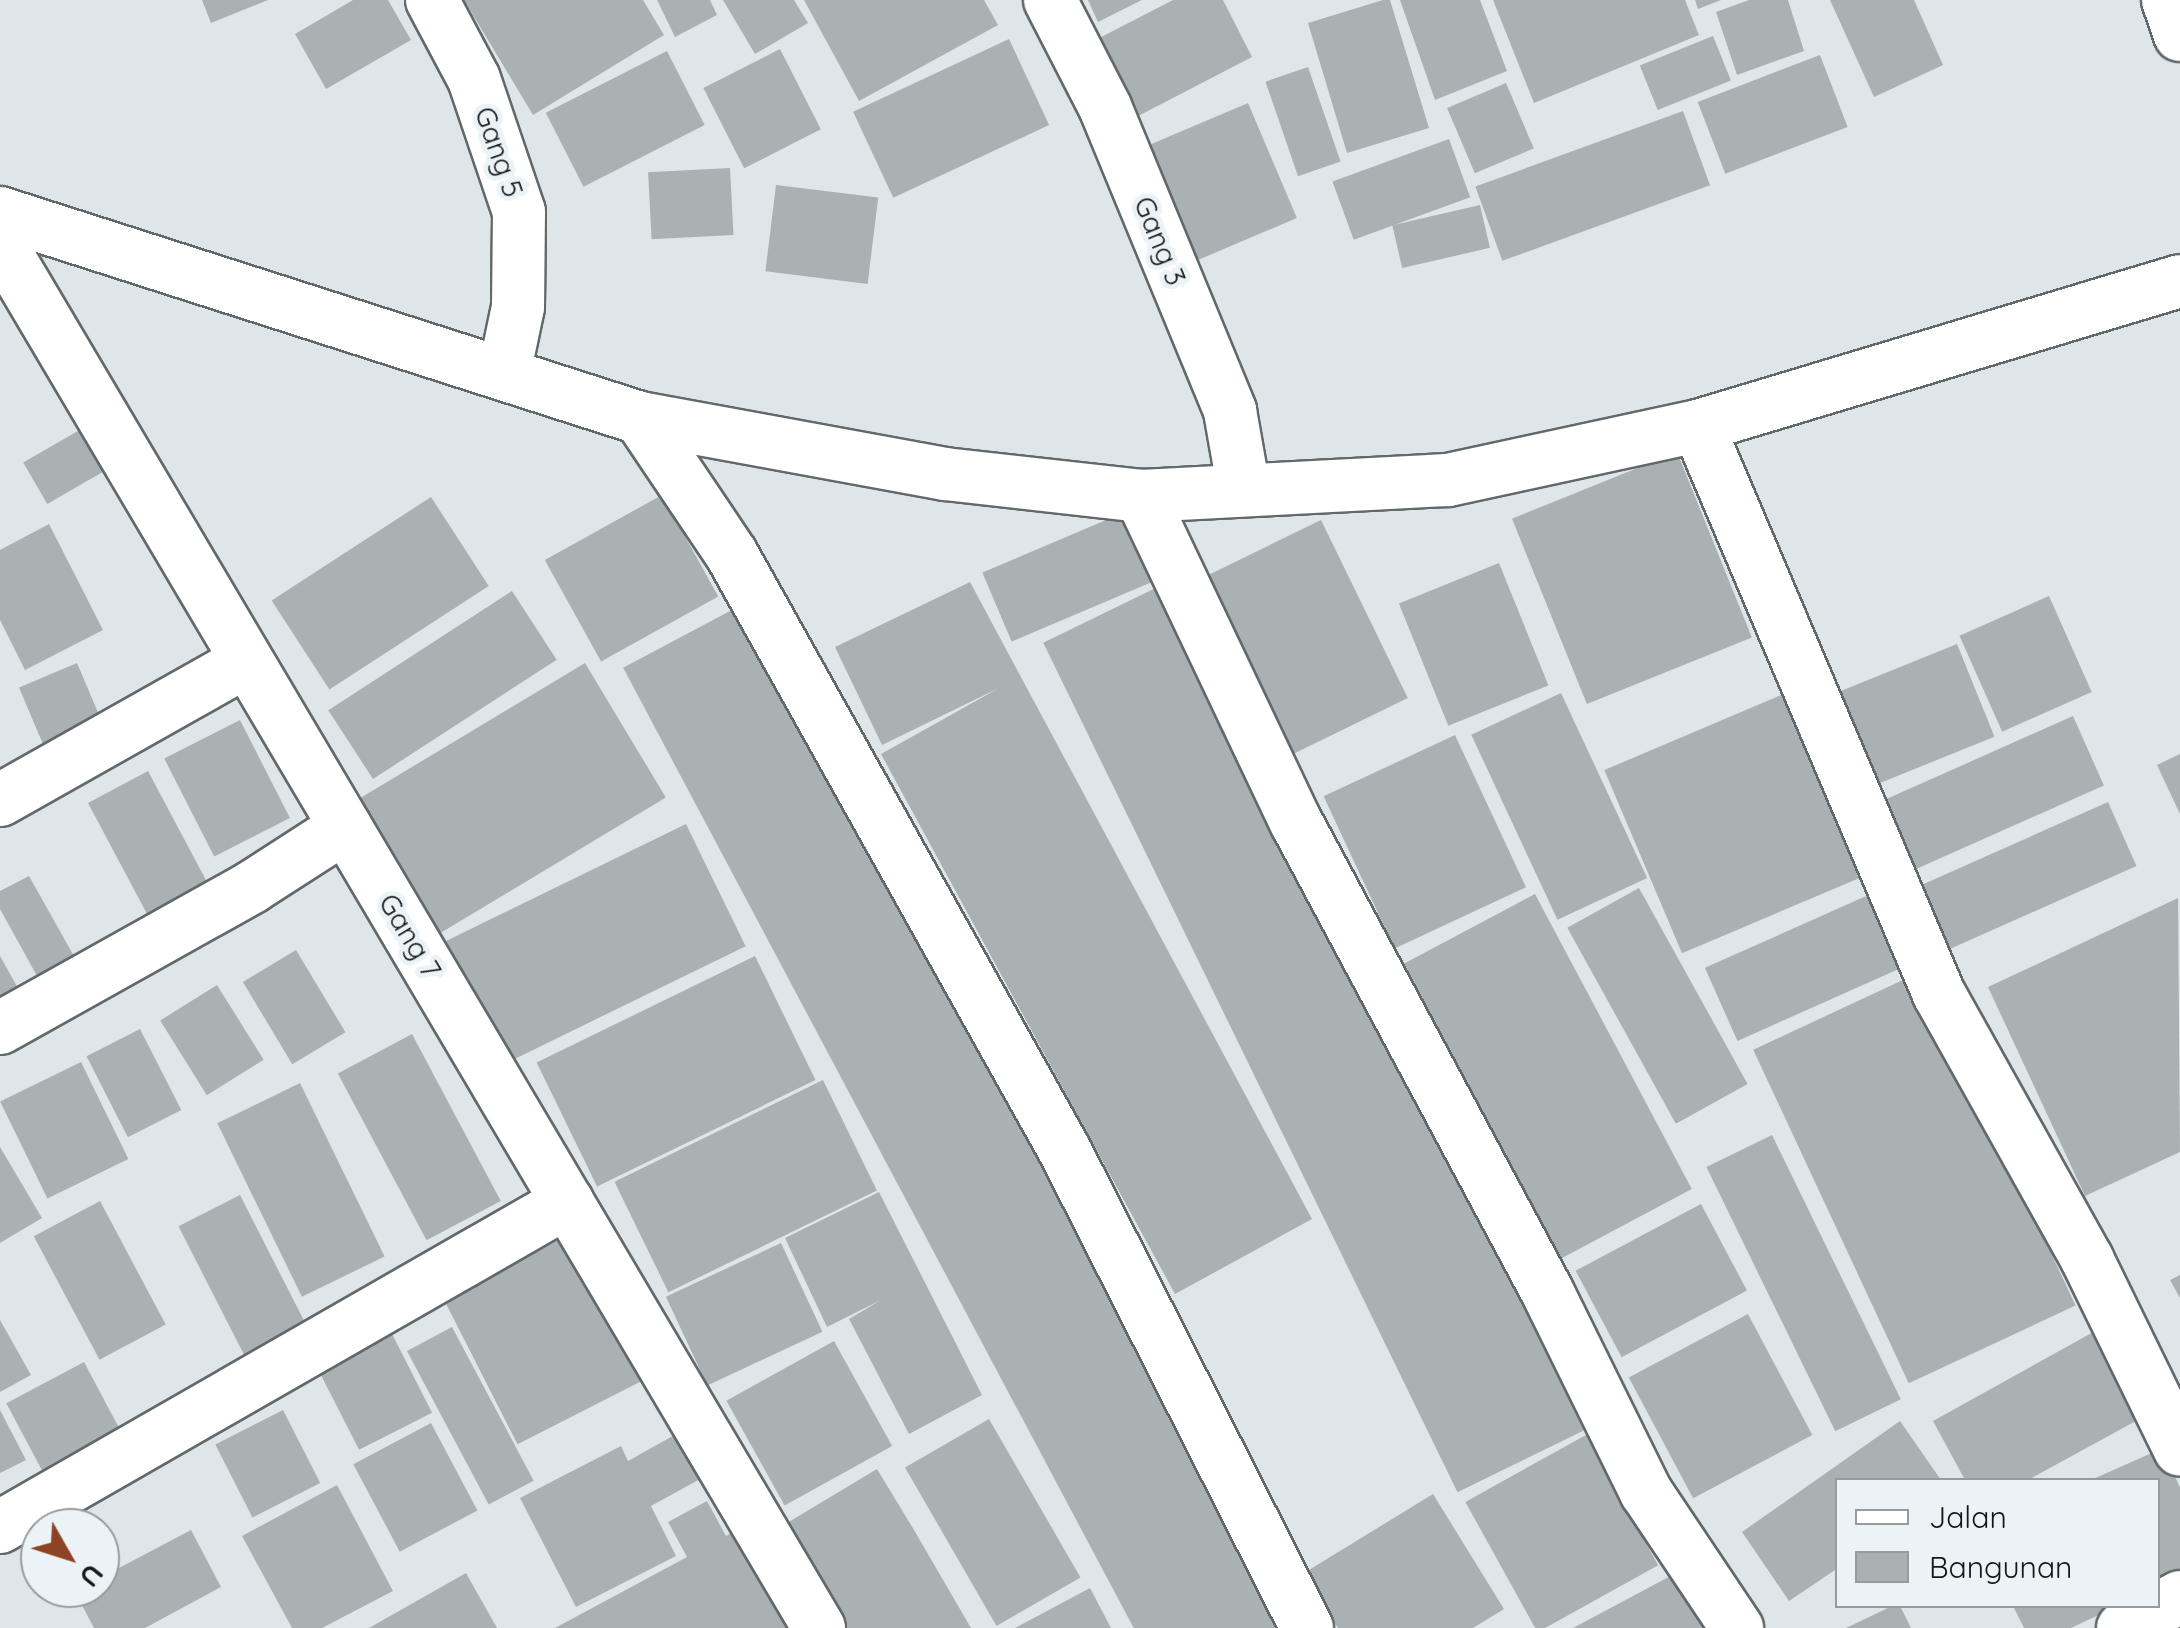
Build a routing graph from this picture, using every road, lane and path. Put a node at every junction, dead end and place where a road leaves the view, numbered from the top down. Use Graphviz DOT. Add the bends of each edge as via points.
graph roads {
  1 [pos="432,0"];
  2 [pos="1050,0"];
  3 [pos="2168,0"];
  4 [pos="2180,35"];
  5 [pos="0,214"];
  6 [pos="0,244"];
  7 [pos="2180,281"];
  8 [pos="504,374"];
  9 [pos="640,418"];
  10 [pos="1698,426"];
  11 [pos="1244,490"];
  12 [pos="1141,496"];
  13 [pos="248,661"];
  14 [pos="0,800"];
  15 [pos="346,827"];
  16 [pos="0,1028"];
  17 [pos="567,1202"];
  18 [pos="2180,1450"];
  19 [pos="0,1528"];
  20 [pos="2160,1608"];
  21 [pos="820,1628"];
  22 [pos="1307,1628"];
  23 [pos="1737,1628"];
  24 [pos="2123,1628"];
  1 -- 8 [label="street, Gang 5" via="474,79 519,212 518,307"];
  2 -- 11 [label="street, Gang 3" via="1105,107 1230,411"];
  3 -- 4 [label="street"];
  5 -- 8 [label="street"];
  6 -- 13 [label="street, Gang 7"];
  7 -- 10 [label="street"];
  8 -- 9 [label="street"];
  9 -- 12 [label="street" via="945,474"];
  9 -- 22 [label="street" via="732,555 1065,1151"];
  10 -- 11 [label="street" via="1448,480"];
  10 -- 18 [label="street" via="1940,994 2087,1259"];
  11 -- 12 [label="street"];
  12 -- 23 [label="street" via="1296,822 1548,1293 1646,1492"];
  13 -- 14 [label="street"];
  13 -- 15 [label="street, Gang 7"];
  15 -- 16 [label="street"];
  15 -- 17 [label="street, Gang 7"];
  17 -- 19 [label="street"];
  17 -- 21 [label="street, Gang 7"];
  20 -- 24 [label="street"];
}
